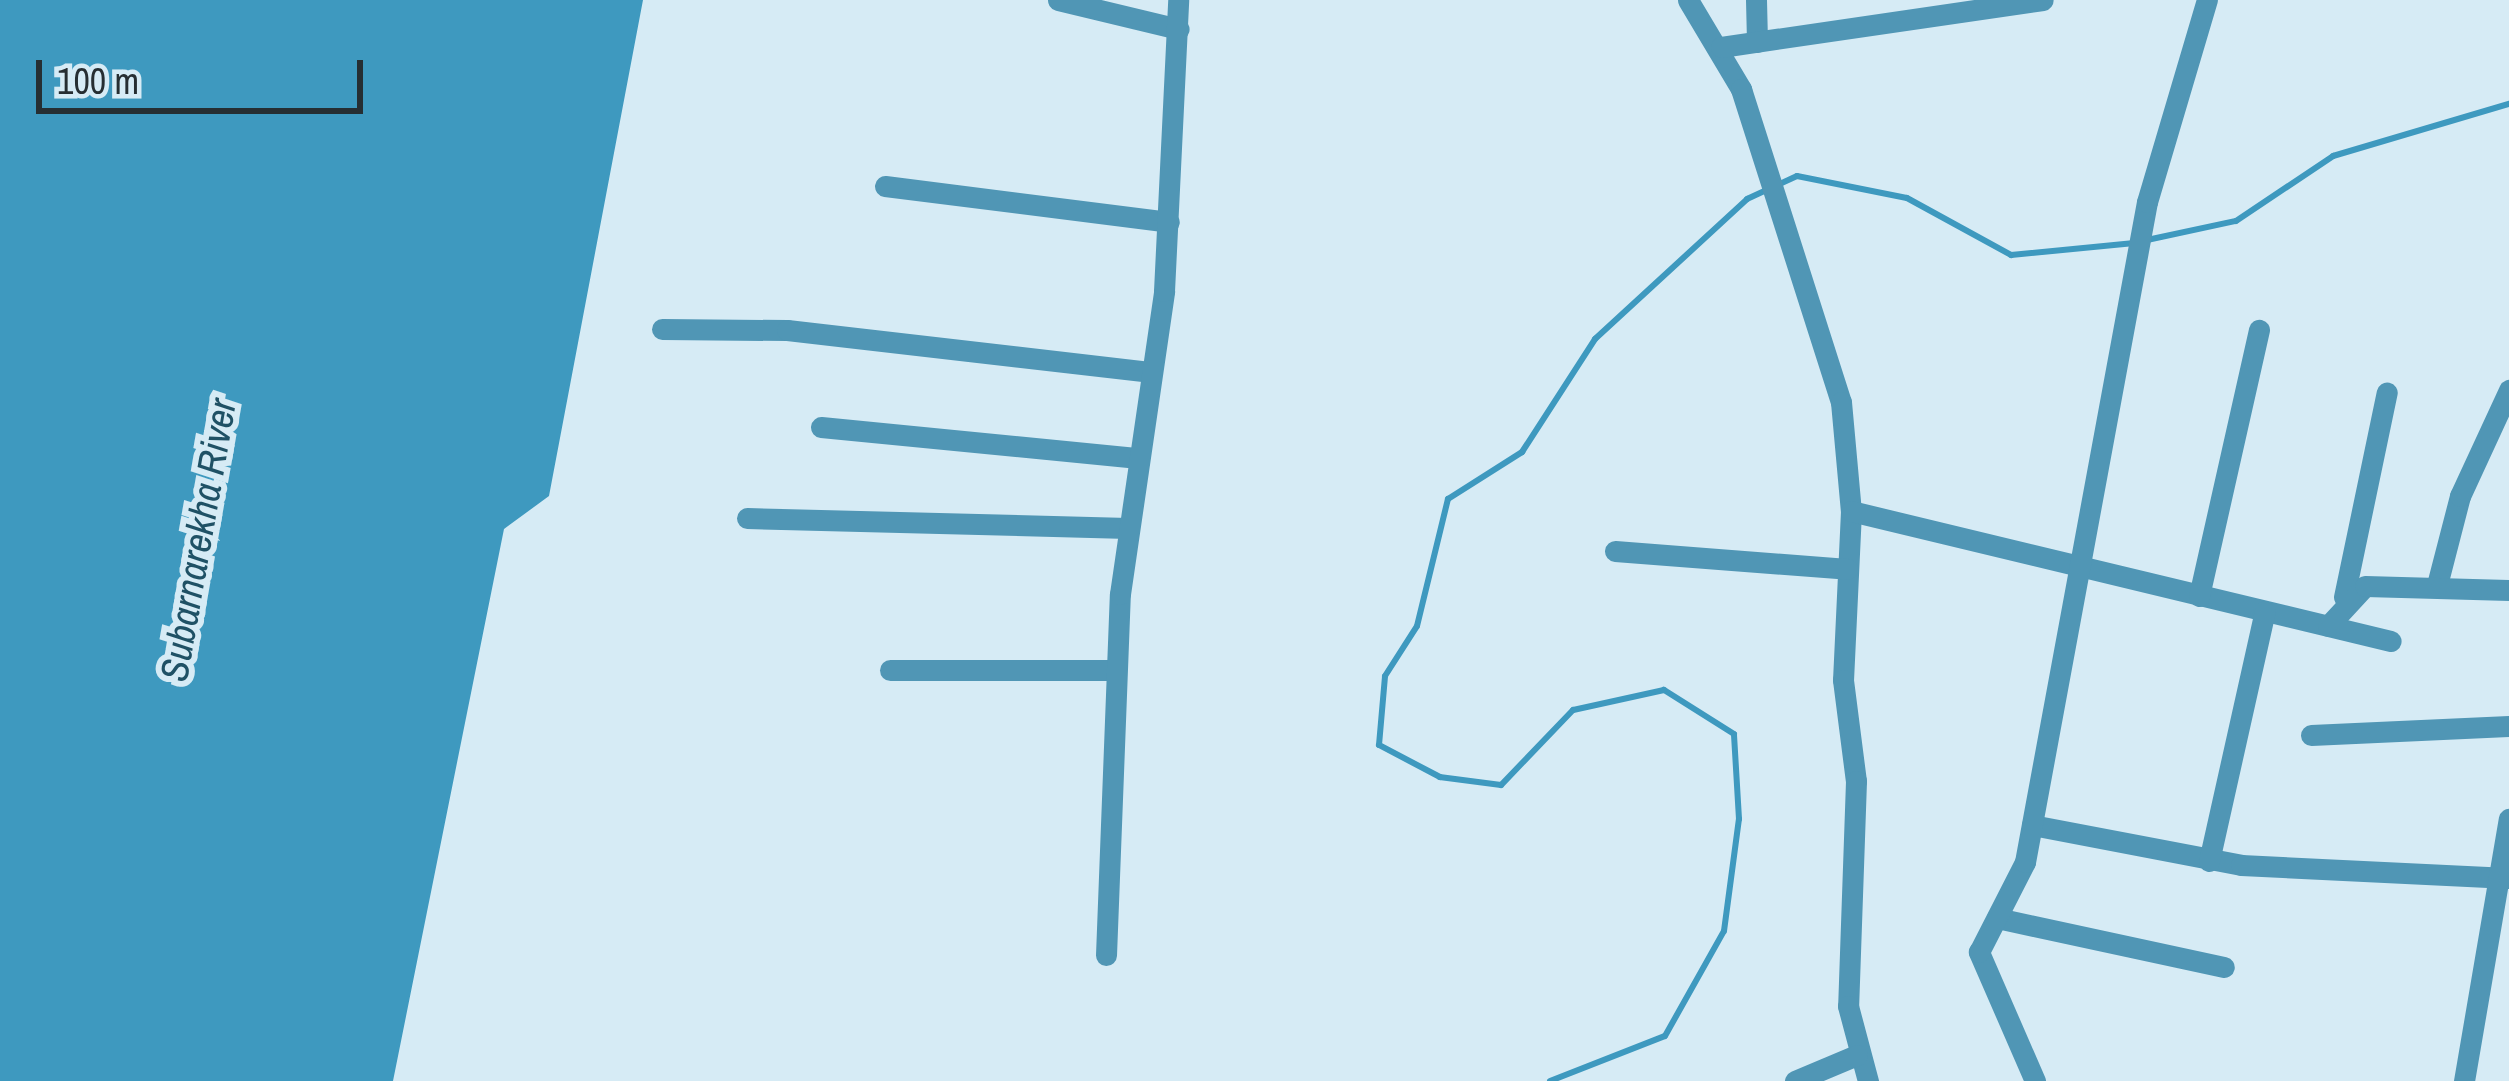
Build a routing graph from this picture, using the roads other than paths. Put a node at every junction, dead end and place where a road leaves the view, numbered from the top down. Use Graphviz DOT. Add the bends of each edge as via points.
graph roads {
  1 [pos="1058,0"];
  2 [pos="1178,0"];
  3 [pos="1688,0"];
  4 [pos="1756,0"];
  5 [pos="2043,0"];
  6 [pos="2207,0"];
  7 [pos="1995,4"];
  8 [pos="1903,11"];
  9 [pos="1179,29"];
  10 [pos="1756,41"];
  11 [pos="1720,47"];
  12 [pos="885,186"];
  13 [pos="1169,222"];
  14 [pos="662,329"];
  15 [pos="2258,330"];
  16 [pos="1152,372"];
  17 [pos="2509,390"];
  18 [pos="2387,392"];
  19 [pos="821,427"];
  20 [pos="1138,458"];
  21 [pos="1851,511"];
  22 [pos="747,518"];
  23 [pos="1128,528"];
  24 [pos="1615,551"];
  25 [pos="2081,564"];
  26 [pos="1847,569"];
  27 [pos="2438,580"];
  28 [pos="2509,590"];
  29 [pos="2199,596"];
  30 [pos="2344,597"];
  31 [pos="2264,611"];
  32 [pos="2328,626"];
  33 [pos="2391,640"];
  34 [pos="890,670"];
  35 [pos="1116,670"];
  36 [pos="2509,726"];
  37 [pos="2311,735"];
  38 [pos="2509,819"];
  39 [pos="2032,825"];
  40 [pos="2209,861"];
  41 [pos="2504,879"];
  42 [pos="1997,918"];
  43 [pos="1106,956"];
  44 [pos="2224,967"];
  45 [pos="1857,1055"];
  46 [pos="1795,1081"];
  47 [pos="1868,1081"];
  48 [pos="2036,1081"];
  49 [pos="2464,1081"];
  1 -- 9 [label="street"];
  2 -- 9 [label="street"];
  3 -- 11 [label="street"];
  4 -- 10 [label="street"];
  5 -- 7 [label="street"];
  6 -- 25 [label="street" via="2147,202"];
  7 -- 8 [label="street"];
  8 -- 10 [label="street"];
  9 -- 13 [label="street"];
  10 -- 11 [label="street"];
  11 -- 21 [label="street" via="1774,216 1834,365"];
  12 -- 13 [label="street"];
  13 -- 16 [label="street"];
  14 -- 16 [label="street" via="787,330"];
  15 -- 29 [label="street"];
  16 -- 20 [label="street"];
  17 -- 27 [label="street" via="2460,496"];
  18 -- 30 [label="street"];
  19 -- 20 [label="street"];
  20 -- 23 [label="street"];
  21 -- 25 [label="street"];
  21 -- 26 [label="street"];
  22 -- 23 [label="street"];
  23 -- 35 [label="street"];
  24 -- 26 [label="street"];
  25 -- 29 [label="street"];
  25 -- 39 [label="street"];
  26 -- 45 [label="street"];
  27 -- 28 [label="street"];
  27 -- 30 [label="street"];
  29 -- 31 [label="street"];
  30 -- 32 [label="street"];
  31 -- 32 [label="street"];
  31 -- 40 [label="street"];
  32 -- 33 [label="street"];
  34 -- 35 [label="street"];
  35 -- 43 [label="street"];
  36 -- 37 [label="street"];
  38 -- 41 [label="street"];
  39 -- 40 [label="street"];
  39 -- 42 [label="street"];
  40 -- 41 [label="street"];
  41 -- 49 [label="street"];
  42 -- 44 [label="street"];
  42 -- 48 [label="street" via="1980,965"];
  45 -- 46 [label="street"];
  45 -- 47 [label="street"];
}
